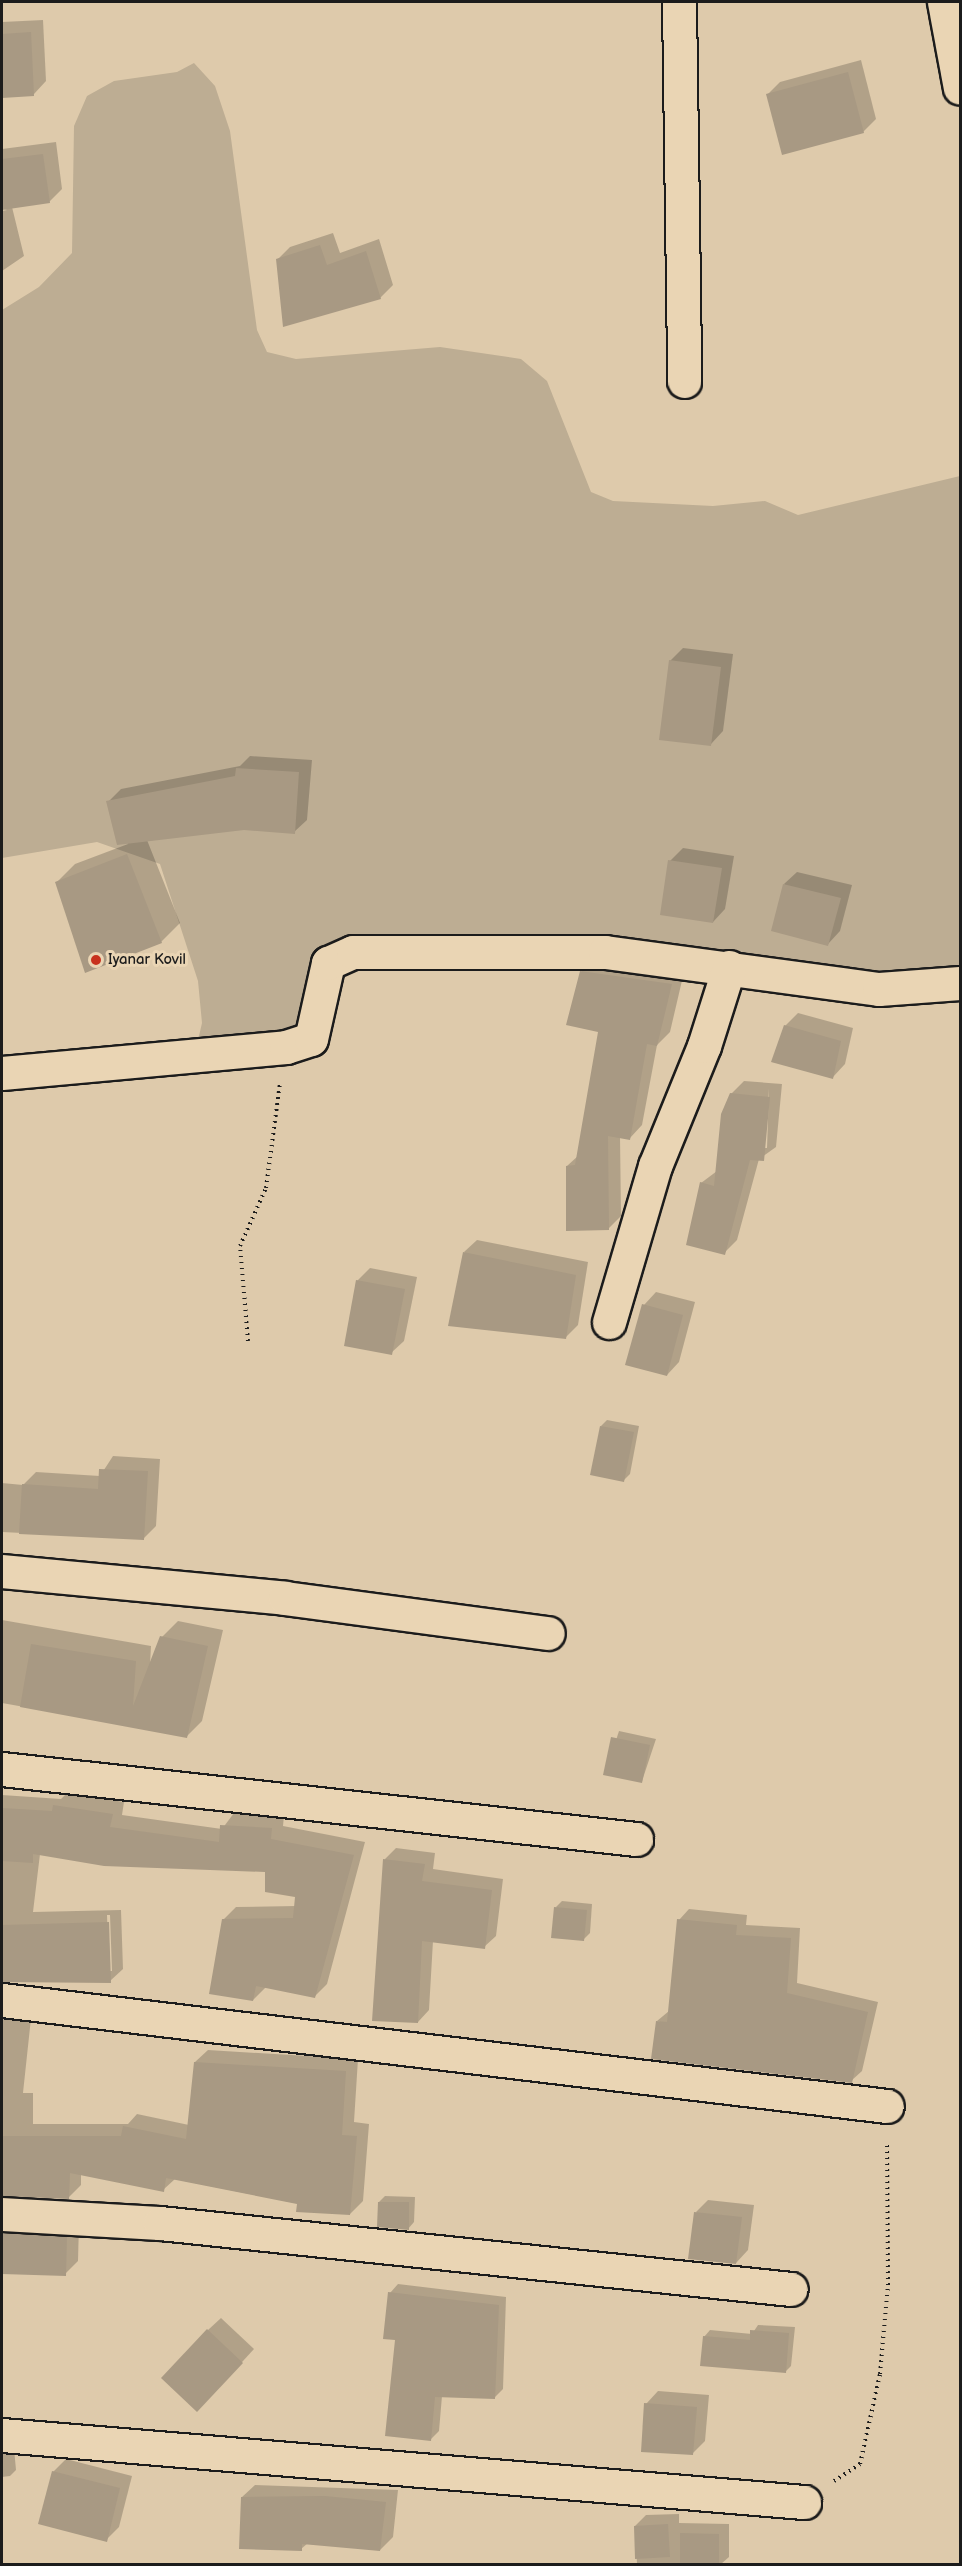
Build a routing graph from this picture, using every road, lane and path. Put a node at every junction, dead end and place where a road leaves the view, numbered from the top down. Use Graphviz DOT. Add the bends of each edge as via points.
graph roads {
  1 [pos="679,2"];
  2 [pos="944,2"];
  3 [pos="960,88"];
  4 [pos="684,381"];
  5 [pos="729,967"];
  6 [pos="960,983"];
  7 [pos="286,1047"];
  8 [pos="2,1073"];
  9 [pos="609,1322"];
  10 [pos="248,1341"];
  11 [pos="2,1571"];
  12 [pos="548,1633"];
  13 [pos="2,1769"];
  14 [pos="636,1839"];
  15 [pos="2,2000"];
  16 [pos="887,2106"];
  17 [pos="2,2214"];
  18 [pos="791,2289"];
  19 [pos="2,2435"];
  20 [pos="804,2502"];
  1 -- 4 [label="street"];
  2 -- 3 [label="street"];
  5 -- 6 [label="street" via="879,989"];
  5 -- 7 [label="street" via="605,952 353,952 328,963 310,1039"];
  5 -- 9 [label="street" via="704,1046 655,1166"];
  7 -- 8 [label="street"];
  7 -- 10 [label="path" via="266,1188 240,1246"];
  11 -- 12 [label="street" via="285,1598"];
  13 -- 14 [label="street"];
  15 -- 16 [label="street"];
  16 -- 20 [label="path" via="888,2285 880,2374 860,2464"];
  17 -- 18 [label="street" via="160,2223"];
  19 -- 20 [label="street"];
}
